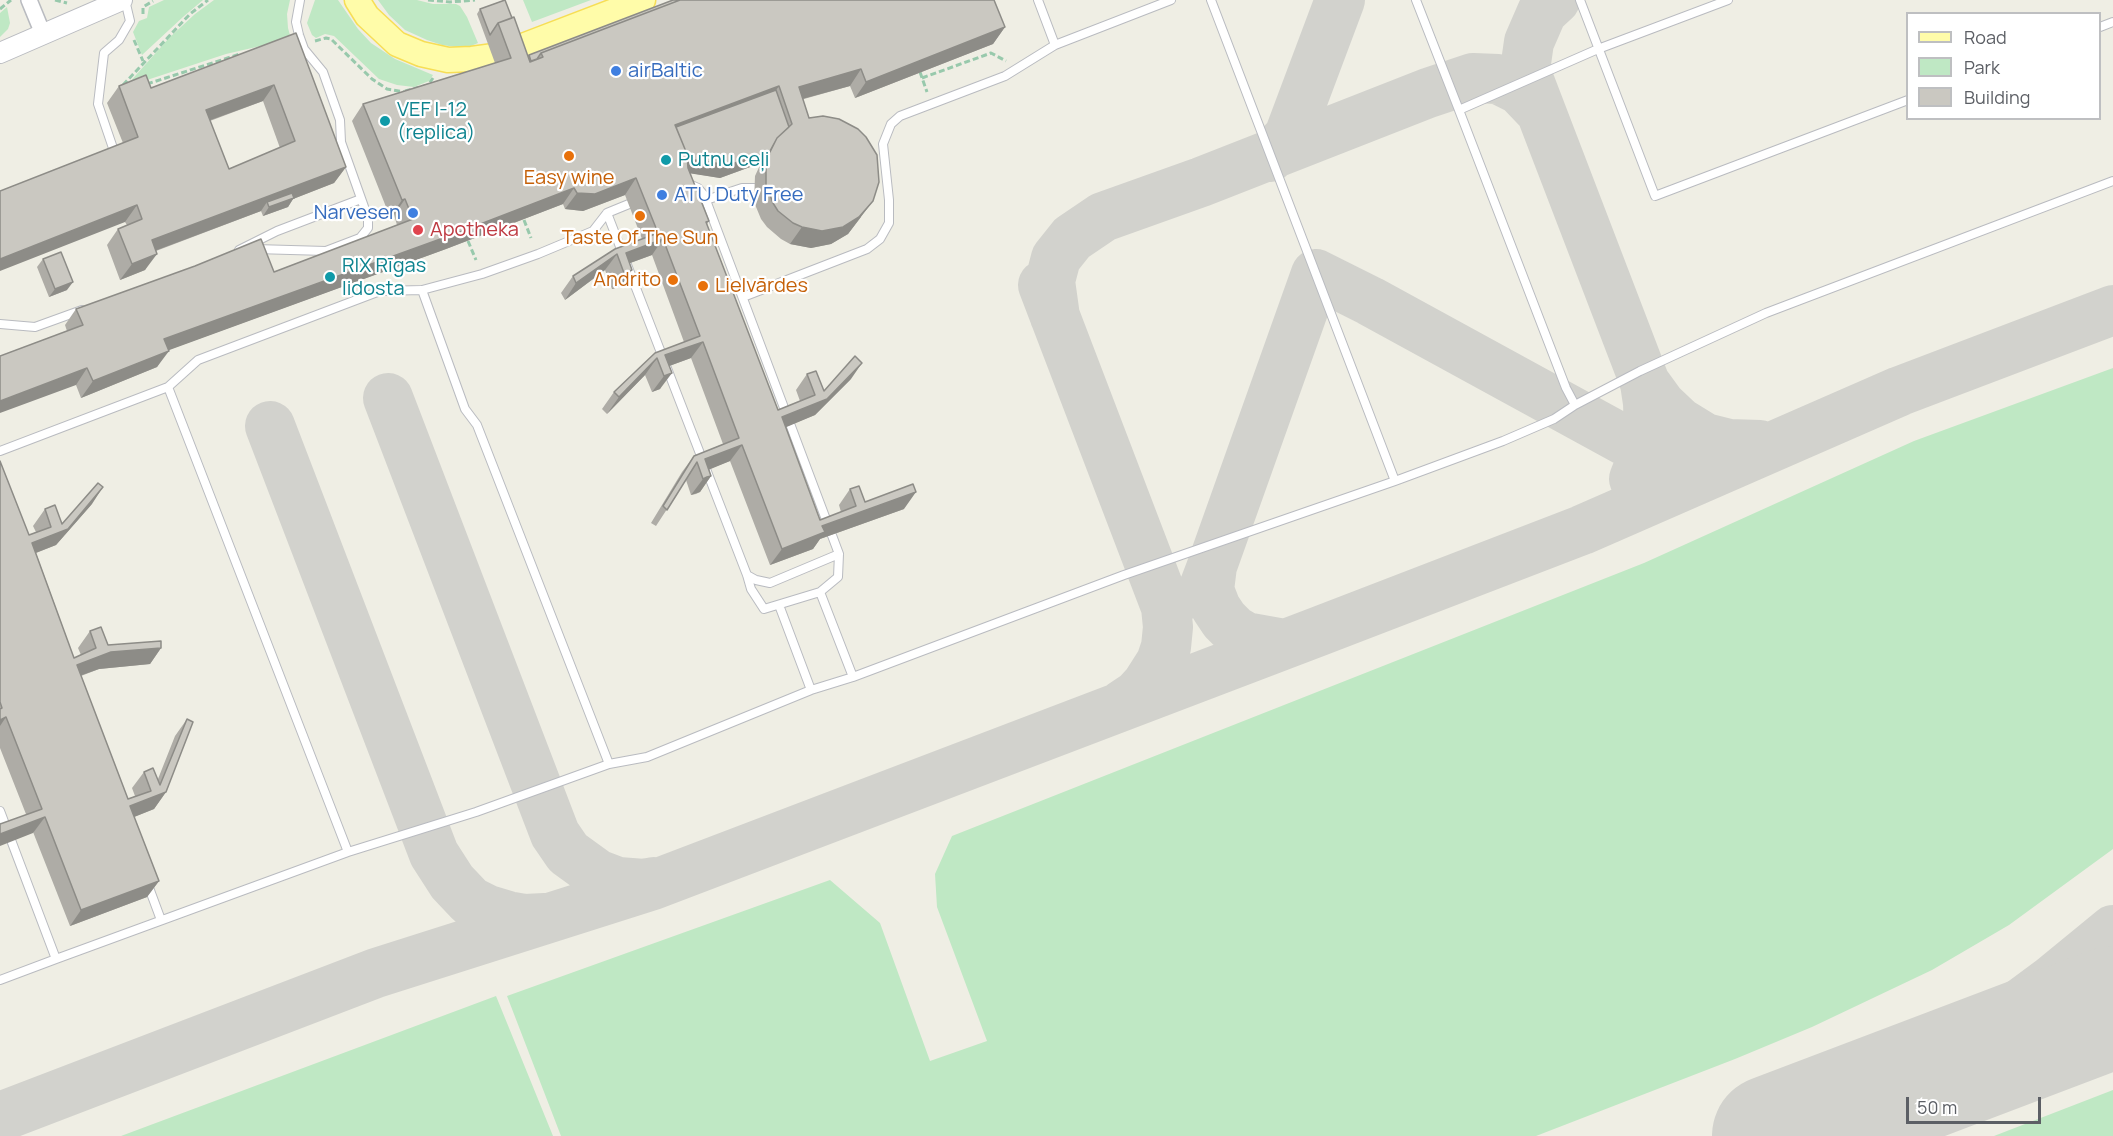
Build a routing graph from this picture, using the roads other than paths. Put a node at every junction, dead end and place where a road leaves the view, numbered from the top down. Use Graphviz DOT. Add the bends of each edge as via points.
graph roads {
  1 [pos="29,0"];
  2 [pos="123,0"];
  3 [pos="300,0"];
  4 [pos="357,0"];
  5 [pos="643,0"];
  6 [pos="1038,0"];
  7 [pos="1172,0"];
  8 [pos="1211,0"];
  9 [pos="1416,0"];
  10 [pos="1580,0"];
  11 [pos="1728,0"];
  12 [pos="43,34"];
  13 [pos="1055,45"];
  14 [pos="1598,49"];
  15 [pos="0,53"];
  16 [pos="1906,101"];
  17 [pos="1459,110"];
  18 [pos="115,154"];
  19 [pos="2113,181"];
  20 [pos="677,184"];
  21 [pos="754,188"];
  22 [pos="361,199"];
  23 [pos="706,200"];
  24 [pos="628,204"];
  25 [pos="607,213"];
  26 [pos="238,251"];
  27 [pos="227,255"];
  28 [pos="422,290"];
  29 [pos="743,297"];
  30 [pos="90,307"];
  31 [pos="0,324"];
  32 [pos="168,387"];
  33 [pos="1575,405"];
  34 [pos="0,451"];
  35 [pos="1395,481"];
  36 [pos="839,554"];
  37 [pos="747,575"];
  38 [pos="820,592"];
  39 [pos="780,605"];
  40 [pos="853,677"];
  41 [pos="811,690"];
  42 [pos="609,764"];
  43 [pos="0,811"];
  44 [pos="348,852"];
  45 [pos="146,879"];
  46 [pos="161,920"];
  47 [pos="56,959"];
  48 [pos="0,981"];
  1 -- 12 [label="street"];
  2 -- 12 [label="street"];
  2 -- 18 [label="lane" via="130,21 119,40 104,53 98,104"];
  3 -- 22 [label="lane" via="296,22 304,49 322,72 330,91 340,120 341,142"];
  4 -- 5 [label="main road" via="366,16 397,44 448,60 512,50"];
  6 -- 13 [label="lane"];
  7 -- 13 [label="lane"];
  8 -- 35 [label="lane"];
  9 -- 17 [label="lane"];
  10 -- 14 [label="lane"];
  11 -- 14 [label="lane"];
  12 -- 15 [label="street"];
  13 -- 29 [label="lane" via="1005,76 909,112 891,124 883,144 889,223 880,238 867,249"];
  14 -- 16 [label="lane" via="1654,196"];
  14 -- 17 [label="lane"];
  17 -- 33 [label="lane"];
  19 -- 33 [label="lane" via="1766,313"];
  20 -- 23 [label="lane" via="691,183"];
  21 -- 23 [label="lane"];
  22 -- 26 [label="lane" via="277,231"];
  22 -- 26 [label="lane" via="369,218 368,228 360,238 326,251"];
  23 -- 29 [label="lane"];
  24 -- 25 [label="lane"];
  25 -- 28 [label="lane" via="593,231 482,274"];
  25 -- 37 [label="lane"];
  26 -- 27 [label="lane"];
  28 -- 32 [label="lane" via="380,291 198,360"];
  28 -- 42 [label="lane" via="465,409 477,425"];
  29 -- 36 [label="lane"];
  30 -- 31 [label="lane" via="35,327"];
  32 -- 34 [label="lane"];
  32 -- 44 [label="lane"];
  33 -- 35 [label="lane" via="1534,428"];
  35 -- 40 [label="lane" via="1124,575"];
  36 -- 37 [label="lane" via="771,584"];
  36 -- 38 [label="lane" via="838,577"];
  37 -- 39 [label="lane" via="764,609"];
  38 -- 39 [label="lane"];
  38 -- 40 [label="lane"];
  39 -- 41 [label="lane"];
  40 -- 41 [label="lane"];
  41 -- 42 [label="lane" via="646,756"];
  42 -- 44 [label="lane"];
  43 -- 47 [label="lane"];
  44 -- 46 [label="lane"];
  45 -- 46 [label="lane"];
  46 -- 47 [label="lane"];
  47 -- 48 [label="lane"];
}
